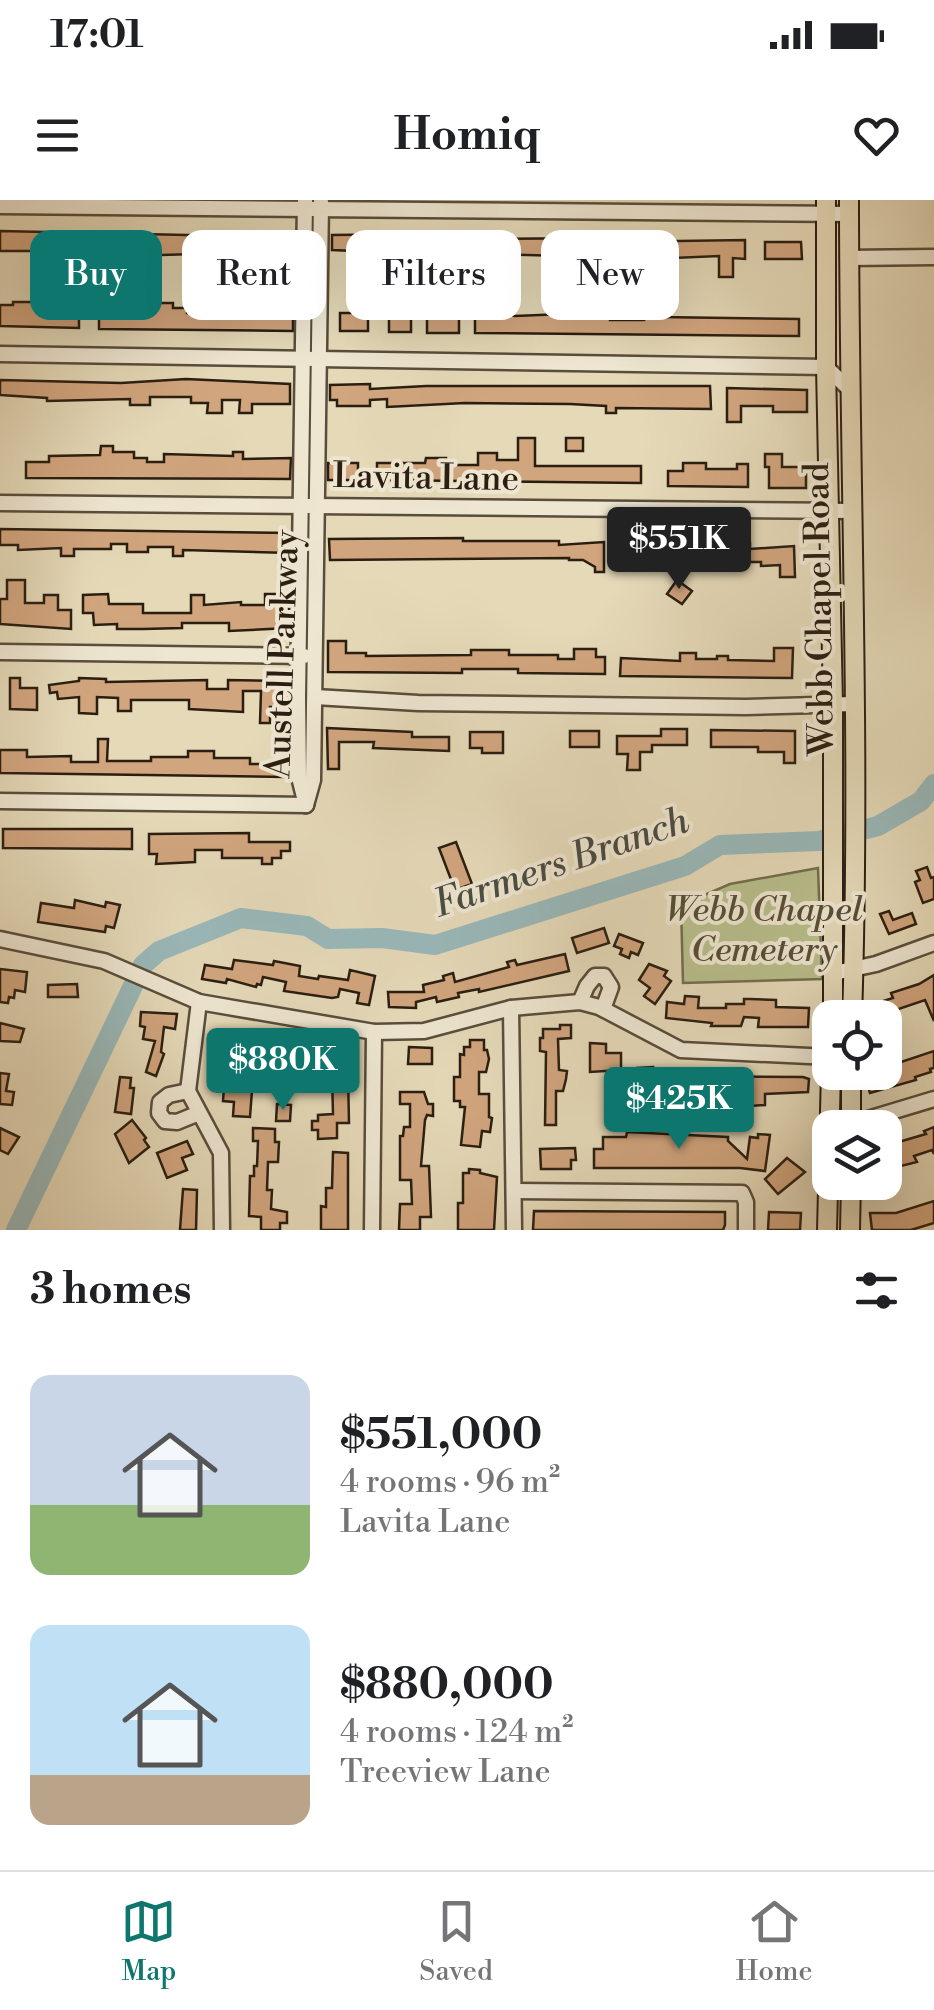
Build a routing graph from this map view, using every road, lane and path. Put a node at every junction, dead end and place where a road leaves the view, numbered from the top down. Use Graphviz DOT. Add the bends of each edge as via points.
graph roads {
  1 [pos="304,205"];
  2 [pos="321,205"];
  3 [pos="0,206"];
  4 [pos="826,206"];
  5 [pos="849,207"];
  6 [pos="848,258"];
  7 [pos="934,258"];
  8 [pos="0,354"];
  9 [pos="319,358"];
  10 [pos="300,359"];
  11 [pos="826,366"];
  12 [pos="848,388"];
  13 [pos="0,502"];
  14 [pos="298,506"];
  15 [pos="317,507"];
  16 [pos="851,511"];
  17 [pos="829,512"];
  18 [pos="0,652"];
  19 [pos="306,656"];
  20 [pos="315,698"];
  21 [pos="854,704"];
  22 [pos="833,706"];
  23 [pos="0,802"];
  24 [pos="306,804"];
  25 [pos="0,938"];
  26 [pos="934,943"];
  27 [pos="854,969"];
  28 [pos="834,973"];
  29 [pos="833,1000"];
  30 [pos="853,1000"];
  31 [pos="199,1002"];
  32 [pos="580,1002"];
  33 [pos="511,1008"];
  34 [pos="604,1009"];
  35 [pos="374,1032"];
  36 [pos="812,1056"];
  37 [pos="831,1090"];
  38 [pos="188,1091"];
  39 [pos="934,1099"];
  40 [pos="900,1110"];
  41 [pos="199,1113"];
  42 [pos="514,1191"];
  43 [pos="851,1200"];
  44 [pos="222,1230"];
  45 [pos="372,1230"];
  46 [pos="514,1230"];
  47 [pos="746,1230"];
  48 [pos="827,1230"];
  49 [pos="850,1230"];
  1 -- 2 [label="street"];
  1 -- 3 [label="street"];
  1 -- 10 [label="street, Austell Parkway"];
  2 -- 4 [label="street"];
  2 -- 9 [label="street, Austell Parkway"];
  4 -- 5 [label="street"];
  4 -- 11 [label="main road, Webb Chapel Road"];
  5 -- 6 [label="main road, Webb Chapel Road"];
  6 -- 7 [label="street"];
  6 -- 12 [label="main road, Webb Chapel Road"];
  8 -- 10 [label="street"];
  9 -- 10 [label="street"];
  9 -- 11 [label="street"];
  9 -- 15 [label="street, Austell Parkway"];
  10 -- 14 [label="street, Austell Parkway"];
  11 -- 12 [label="street"];
  11 -- 17 [label="main road, Webb Chapel Road"];
  12 -- 16 [label="main road, Webb Chapel Road"];
  13 -- 14 [label="street, Lavita Lane"];
  14 -- 15 [label="street, Lavita Lane"];
  14 -- 19 [label="street, Austell Parkway"];
  15 -- 17 [label="street, Lavita Lane"];
  15 -- 19 [label="street, Austell Parkway"];
  16 -- 17 [label="street, Lavita Lane"];
  16 -- 21 [label="main road, Webb Chapel Road"];
  17 -- 22 [label="main road, Webb Chapel Road"];
  18 -- 19 [label="street"];
  19 -- 20 [label="street, Austell Parkway"];
  19 -- 24 [label="street, Austell Parkway" via="299,777"];
  20 -- 22 [label="street"];
  20 -- 24 [label="street, Austell Parkway"];
  21 -- 22 [label="street"];
  21 -- 27 [label="main road, Webb Chapel Road"];
  22 -- 28 [label="main road, Webb Chapel Road"];
  23 -- 24 [label="street"];
  25 -- 31 [label="street" via="104,962"];
  26 -- 27 [label="street"];
  27 -- 28 [label="street"];
  27 -- 30 [label="main road, Webb Chapel Road"];
  28 -- 29 [label="main road, Webb Chapel Road"];
  31 -- 35 [label="street"];
  31 -- 38 [label="street"];
  32 -- 33 [label="street"];
  32 -- 34 [label="street"];
  32 -- 34 [label="street" via="595,976 604,976 612,987"];
  33 -- 35 [label="street" via="424,1031"];
  33 -- 42 [label="street"];
  34 -- 36 [label="street" via="682,1050"];
  35 -- 45 [label="street"];
  37 -- 48 [label="main road"];
  38 -- 41 [label="street"];
  38 -- 41 [label="street" via="160,1102 159,1113 177,1122"];
  39 -- 40 [label="street"];
  41 -- 44 [label="street" via="221,1153"];
  42 -- 46 [label="street"];
  42 -- 47 [label="street" via="742,1193"];
  43 -- 49 [label="main road"];
}
